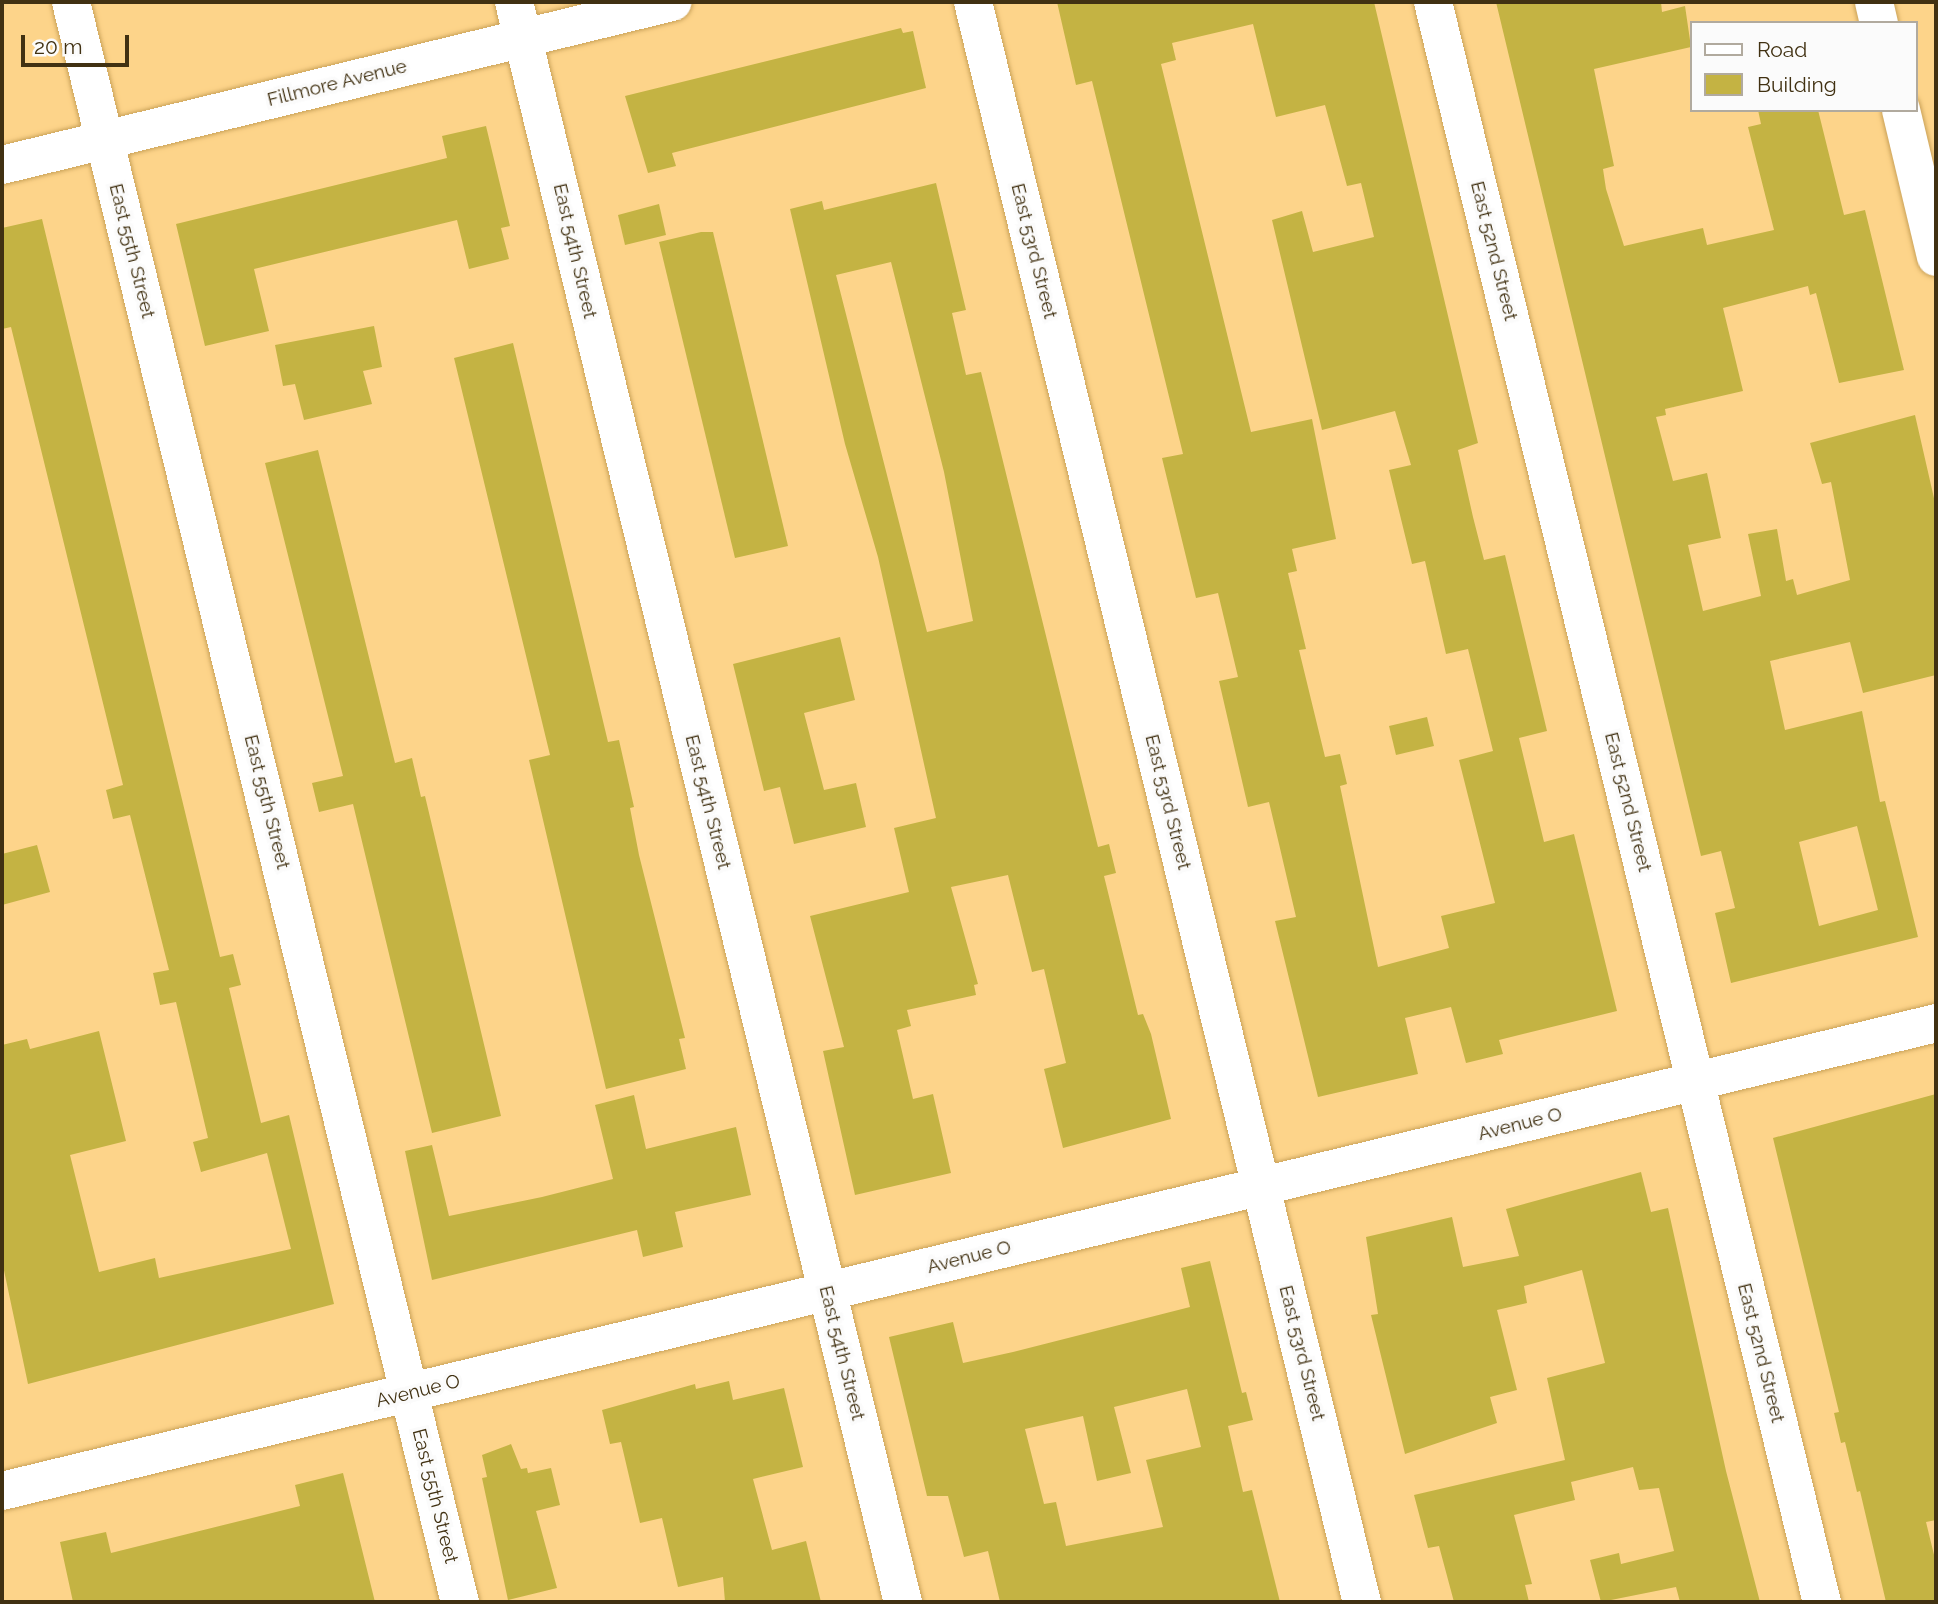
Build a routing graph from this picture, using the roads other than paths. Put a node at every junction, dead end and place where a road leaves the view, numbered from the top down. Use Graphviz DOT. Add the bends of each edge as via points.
graph roads {
  1 [pos="71,2"];
  2 [pos="672,2"];
  3 [pos="973,2"];
  4 [pos="1433,2"];
  5 [pos="1874,2"];
  6 [pos="519,20"];
  7 [pos="1879,21"];
  8 [pos="1900,112"];
  9 [pos="105,139"];
  10 [pos="2,165"];
  11 [pos="1936,257"];
  12 [pos="1936,1023"];
  13 [pos="1695,1081"];
  14 [pos="1261,1186"];
  15 [pos="827,1291"];
  16 [pos="410,1392"];
  17 [pos="2,1491"];
  18 [pos="460,1602"];
  19 [pos="903,1602"];
  20 [pos="1362,1602"];
  21 [pos="1822,1602"];
  1 -- 9 [label="street, East 55th Street"];
  2 -- 6 [label="street, Fillmore Avenue"];
  3 -- 14 [label="street, East 53rd Street"];
  4 -- 13 [label="street, East 52nd Street"];
  5 -- 7 [label="street"];
  6 -- 9 [label="street, Fillmore Avenue"];
  6 -- 15 [label="street, East 54th Street"];
  8 -- 11 [label="street"];
  9 -- 10 [label="street, Fillmore Avenue"];
  9 -- 16 [label="street, East 55th Street"];
  12 -- 13 [label="street, Avenue O"];
  13 -- 14 [label="street, Avenue O"];
  13 -- 21 [label="street, East 52nd Street"];
  14 -- 15 [label="street, Avenue O"];
  14 -- 20 [label="street, East 53rd Street"];
  15 -- 16 [label="street, Avenue O"];
  15 -- 19 [label="street, East 54th Street"];
  16 -- 17 [label="street, Avenue O"];
  16 -- 18 [label="street, East 55th Street"];
}
